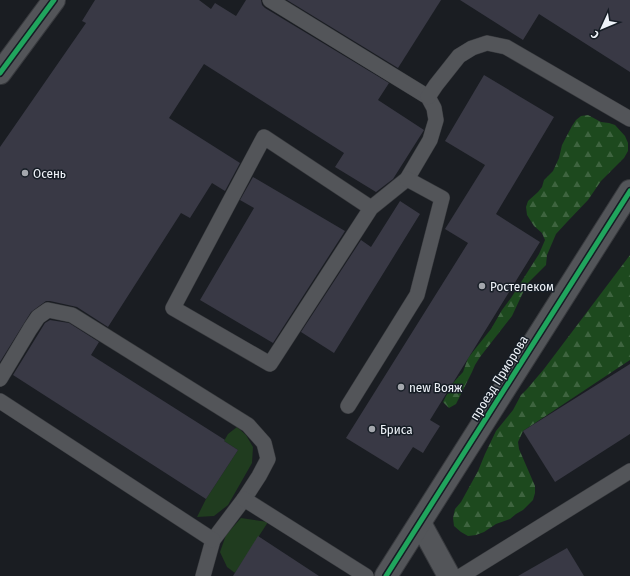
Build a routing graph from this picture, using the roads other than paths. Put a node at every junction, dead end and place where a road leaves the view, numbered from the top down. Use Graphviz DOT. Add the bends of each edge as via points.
graph roads {
  1 [pos="54,0"];
  2 [pos="270,0"];
  3 [pos="0,73"];
  4 [pos="428,97"];
  5 [pos="630,119"];
  6 [pos="407,179"];
  7 [pos="630,191"];
  8 [pos="371,208"];
  9 [pos="0,379"];
  10 [pos="0,401"];
  11 [pos="348,406"];
  12 [pos="630,471"];
  13 [pos="244,499"];
  14 [pos="420,523"];
  15 [pos="213,540"];
  16 [pos="203,576"];
  17 [pos="366,576"];
  18 [pos="386,576"];
  19 [pos="449,576"];
  20 [pos="461,576"];
  1 -- 3 [label="street"];
  2 -- 4 [label="lane"];
  4 -- 5 [label="lane" via="459,56 487,43 506,47"];
  4 -- 6 [label="lane" via="434,108 436,120 430,140"];
  6 -- 8 [label="lane"];
  6 -- 11 [label="lane" via="442,198 417,295"];
  7 -- 14 [label="street, проезд Приорова"];
  8 -- 8 [label="lane" via="270,364 173,308 264,137"];
  9 -- 13 [label="lane" via="38,317 48,310 72,315 248,425 264,442 268,459"];
  10 -- 15 [label="lane"];
  12 -- 20 [label="lane"];
  13 -- 15 [label="lane"];
  13 -- 17 [label="lane"];
  14 -- 18 [label="street, проезд Приорова"];
  14 -- 19 [label="street"];
  15 -- 16 [label="lane"];
}
